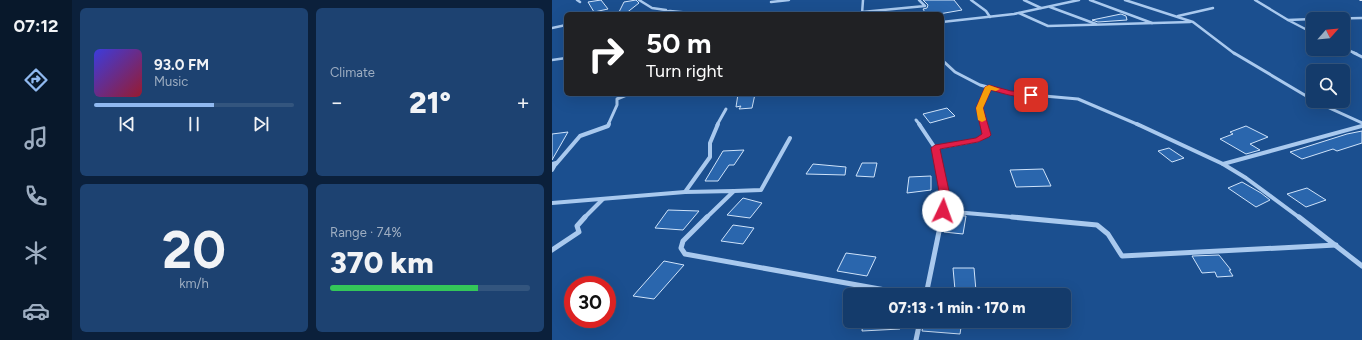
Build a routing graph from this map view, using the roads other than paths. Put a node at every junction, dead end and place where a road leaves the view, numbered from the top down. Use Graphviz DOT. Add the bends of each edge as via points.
graph roads {
  1 [pos="638,0"];
  2 [pos="789,0"];
  3 [pos="863,0"];
  4 [pos="919,0"];
  5 [pos="971,0"];
  6 [pos="1024,0"];
  7 [pos="1079,0"];
  8 [pos="1090,0"];
  9 [pos="1125,0"];
  10 [pos="1255,0"];
  11 [pos="771,2"];
  12 [pos="1049,6"];
  13 [pos="1041,8"];
  14 [pos="1214,8"];
  15 [pos="670,11"];
  16 [pos="661,12"];
  17 [pos="680,12"];
  18 [pos="862,12"];
  19 [pos="871,12"];
  20 [pos="1019,12"];
  21 [pos="1177,16"];
  22 [pos="990,17"];
  23 [pos="1350,18"];
  24 [pos="1362,18"];
  25 [pos="1306,19"];
  26 [pos="1288,20"];
  27 [pos="944,22"];
  28 [pos="1193,22"];
  29 [pos="1154,23"];
  30 [pos="564,25"];
  31 [pos="1098,25"];
  32 [pos="552,28"];
  33 [pos="1306,29"];
  34 [pos="1350,51"];
  35 [pos="1362,56"];
  36 [pos="564,58"];
  37 [pos="553,60"];
  38 [pos="944,62"];
  39 [pos="989,87"];
  40 [pos="624,96"];
  41 [pos="1306,96"];
  42 [pos="1329,108"];
  43 [pos="726,109"];
  44 [pos="916,120"];
  45 [pos="1362,123"];
  46 [pos="1362,126"];
  47 [pos="790,138"];
  48 [pos="935,148"];
  49 [pos="554,164"];
  50 [pos="1223,164"];
  51 [pos="552,170"];
  52 [pos="734,191"];
  53 [pos="686,192"];
  54 [pos="603,199"];
  55 [pos="552,203"];
  56 [pos="943,211"];
  57 [pos="1336,245"];
  58 [pos="552,250"];
  59 [pos="1362,266"];
  60 [pos="874,288"];
  61 [pos="927,288"];
  62 [pos="919,328"];
  63 [pos="916,340"];
  1 -- 15 [label="street" via="652,8"];
  2 -- 11 [label="street"];
  3 -- 18 [label="street"];
  4 -- 19 [label="street" via="925,6"];
  5 -- 22 [label="street"];
  6 -- 13 [label="street"];
  7 -- 12 [label="street"];
  8 -- 29 [label="street"];
  9 -- 21 [label="street"];
  10 -- 26 [label="street"];
  12 -- 13 [label="street"];
  12 -- 31 [label="street"];
  13 -- 20 [label="street"];
  14 -- 21 [label="street"];
  15 -- 16 [label="street"];
  15 -- 17 [label="street"];
  20 -- 22 [label="street"];
  20 -- 31 [label="street" via="1048,26"];
  21 -- 28 [label="street"];
  22 -- 27 [label="street"];
  23 -- 24 [label="street"];
  25 -- 26 [label="street"];
  26 -- 33 [label="street"];
  28 -- 29 [label="street"];
  28 -- 41 [label="street" via="1240,58"];
  29 -- 31 [label="street"];
  30 -- 32 [label="street"];
  34 -- 35 [label="street"];
  36 -- 37 [label="lane"];
  38 -- 39 [label="street" via="955,72"];
  39 -- 48 [label="street" via="979,108 987,135 978,140"];
  39 -- 50 [label="street" via="1010,93 1078,99"];
  40 -- 49 [label="street" via="617,99 608,126 580,136"];
  42 -- 45 [label="street"];
  43 -- 53 [label="street" via="709,145 710,157"];
  44 -- 48 [label="street"];
  46 -- 50 [label="street"];
  47 -- 52 [label="street" via="761,190"];
  48 -- 56 [label="street" via="944,191"];
  49 -- 51 [label="street"];
  50 -- 57 [label="street" via="1246,178"];
  52 -- 53 [label="street"];
  52 -- 60 [label="street" via="683,241 681,248 685,254"];
  53 -- 54 [label="street"];
  54 -- 55 [label="street"];
  54 -- 58 [label="street" via="577,226 579,232"];
  56 -- 57 [label="street" via="1097,225 1108,234 1122,256"];
  56 -- 61 [label="street"];
  57 -- 59 [label="street"];
  62 -- 63 [label="street"];
}
